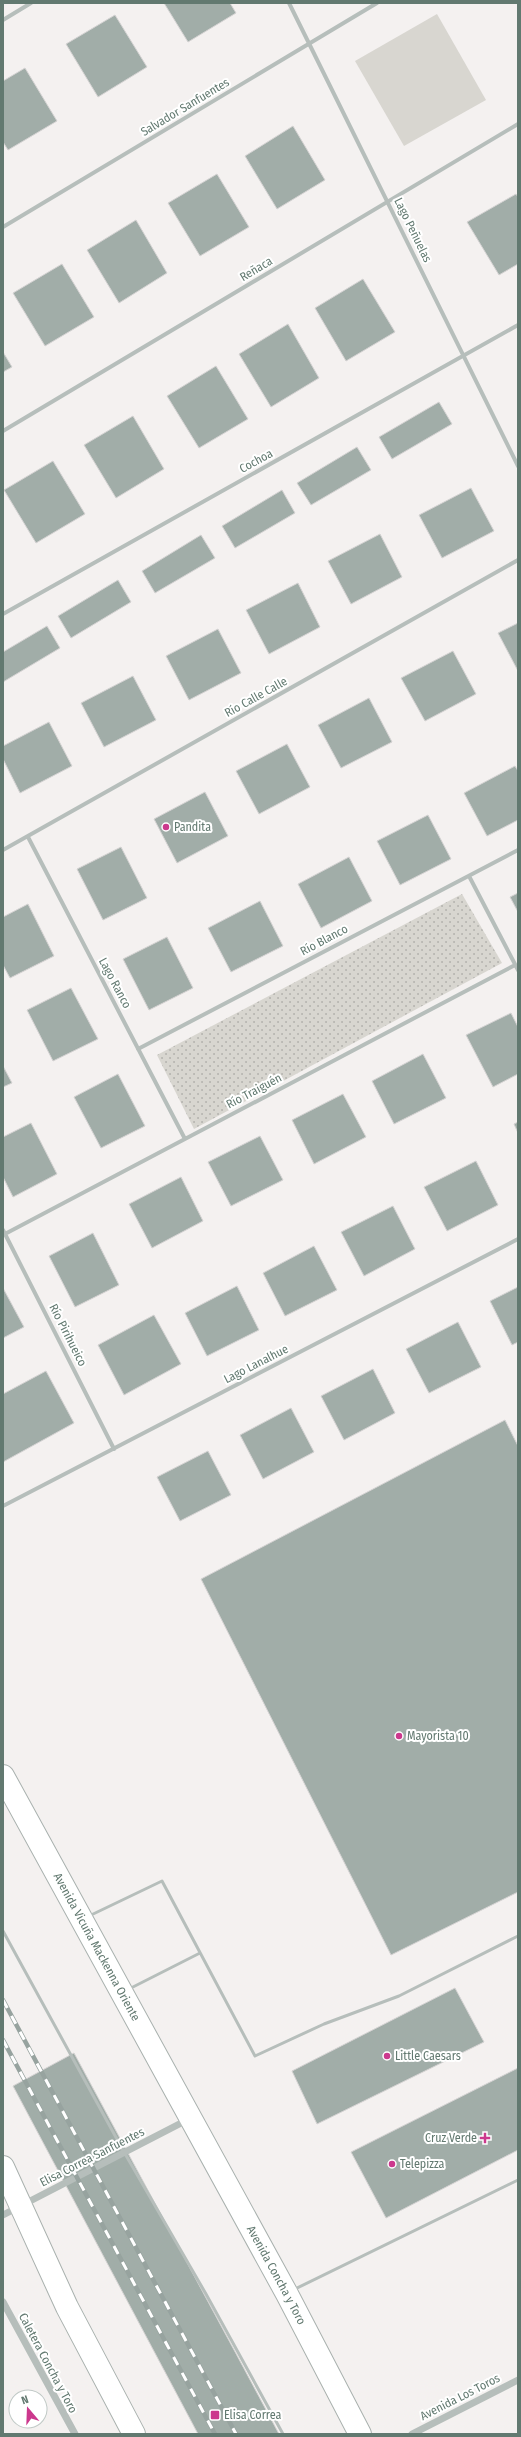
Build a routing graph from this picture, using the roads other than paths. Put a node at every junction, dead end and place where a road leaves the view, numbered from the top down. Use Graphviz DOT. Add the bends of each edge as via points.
graph roads {
  1 [pos="31,3"];
  2 [pos="289,3"];
  3 [pos="377,3"];
  4 [pos="3,20"];
  5 [pos="309,44"];
  6 [pos="518,124"];
  7 [pos="388,202"];
  8 [pos="3,228"];
  9 [pos="518,325"];
  10 [pos="464,356"];
  11 [pos="3,431"];
  12 [pos="518,466"];
  13 [pos="518,560"];
  14 [pos="3,614"];
  15 [pos="28,836"];
  16 [pos="3,850"];
  17 [pos="518,850"];
  18 [pos="468,876"];
  19 [pos="515,965"];
  20 [pos="518,970"];
  21 [pos="138,1049"];
  22 [pos="185,1139"];
  23 [pos="4,1233"];
  24 [pos="518,1239"];
  25 [pos="114,1449"];
  26 [pos="3,1506"];
  27 [pos="3,1776"];
  28 [pos="82,1920"];
  29 [pos="3,1932"];
  30 [pos="518,1936"];
  31 [pos="200,1953"];
  32 [pos="122,1992"];
  33 [pos="191,2118"];
  34 [pos="124,2152"];
  35 [pos="3,2167"];
  36 [pos="518,2180"];
  37 [pos="12,2211"];
  38 [pos="287,2294"];
  39 [pos="3,2302"];
  40 [pos="518,2380"];
  41 [pos="75,2434"];
  42 [pos="134,2434"];
  43 [pos="283,2434"];
  44 [pos="360,2434"];
  45 [pos="412,2434"];
  1 -- 4 [label="street"];
  2 -- 5 [label="street, Lago Peñuelas"];
  3 -- 5 [label="street, Salvador Sanfuentes"];
  5 -- 7 [label="street, Lago Peñuelas"];
  5 -- 8 [label="street, Salvador Sanfuentes"];
  6 -- 7 [label="street, Reñaca"];
  7 -- 10 [label="street, Lago Peñuelas"];
  7 -- 11 [label="street, Reñaca"];
  9 -- 10 [label="street, Cochoa"];
  10 -- 12 [label="street, Lago Peñuelas"];
  10 -- 14 [label="street, Cochoa"];
  13 -- 15 [label="street, Río Calle Calle"];
  15 -- 16 [label="street, Río Calle Calle"];
  15 -- 21 [label="street, Lago Ranco"];
  17 -- 18 [label="street, Río Blanco"];
  18 -- 19 [label="street"];
  18 -- 21 [label="street, Río Blanco"];
  19 -- 20 [label="street"];
  19 -- 22 [label="street, Río Traiguén"];
  21 -- 22 [label="street, Lago Ranco"];
  22 -- 23 [label="street, Río Traiguén"];
  23 -- 25 [label="street, Río Pirihueico"];
  24 -- 25 [label="street, Lago Lanalhue"];
  25 -- 26 [label="street, Lago Lanalhue"];
  27 -- 28 [label="main road, Avenida Vicuña Mackenna Oriente"];
  28 -- 31 [label="lane" via="162,1881"];
  28 -- 32 [label="main road, Avenida Vicuña Mackenna Oriente"];
  29 -- 34 [label="lane"];
  30 -- 31 [label="lane" via="399,1996 324,2024 255,2056"];
  31 -- 32 [label="lane"];
  32 -- 33 [label="main road, Avenida Vicuña Mackenna Oriente"];
  33 -- 34 [label="street, Elisa Correa Sanfuentes"];
  33 -- 38 [label="main road, Avenida Concha y Toro"];
  34 -- 37 [label="street, Elisa Correa Sanfuentes"];
  34 -- 43 [label="lane"];
  35 -- 37 [label="main road"];
  36 -- 38 [label="lane" via="345,2263"];
  37 -- 42 [label="main road" via="67,2307"];
  38 -- 44 [label="main road, Avenida Concha y Toro"];
  39 -- 41 [label="street, Caletera Concha y Toro"];
  40 -- 45 [label="street, Avenida Los Toros"];
}
